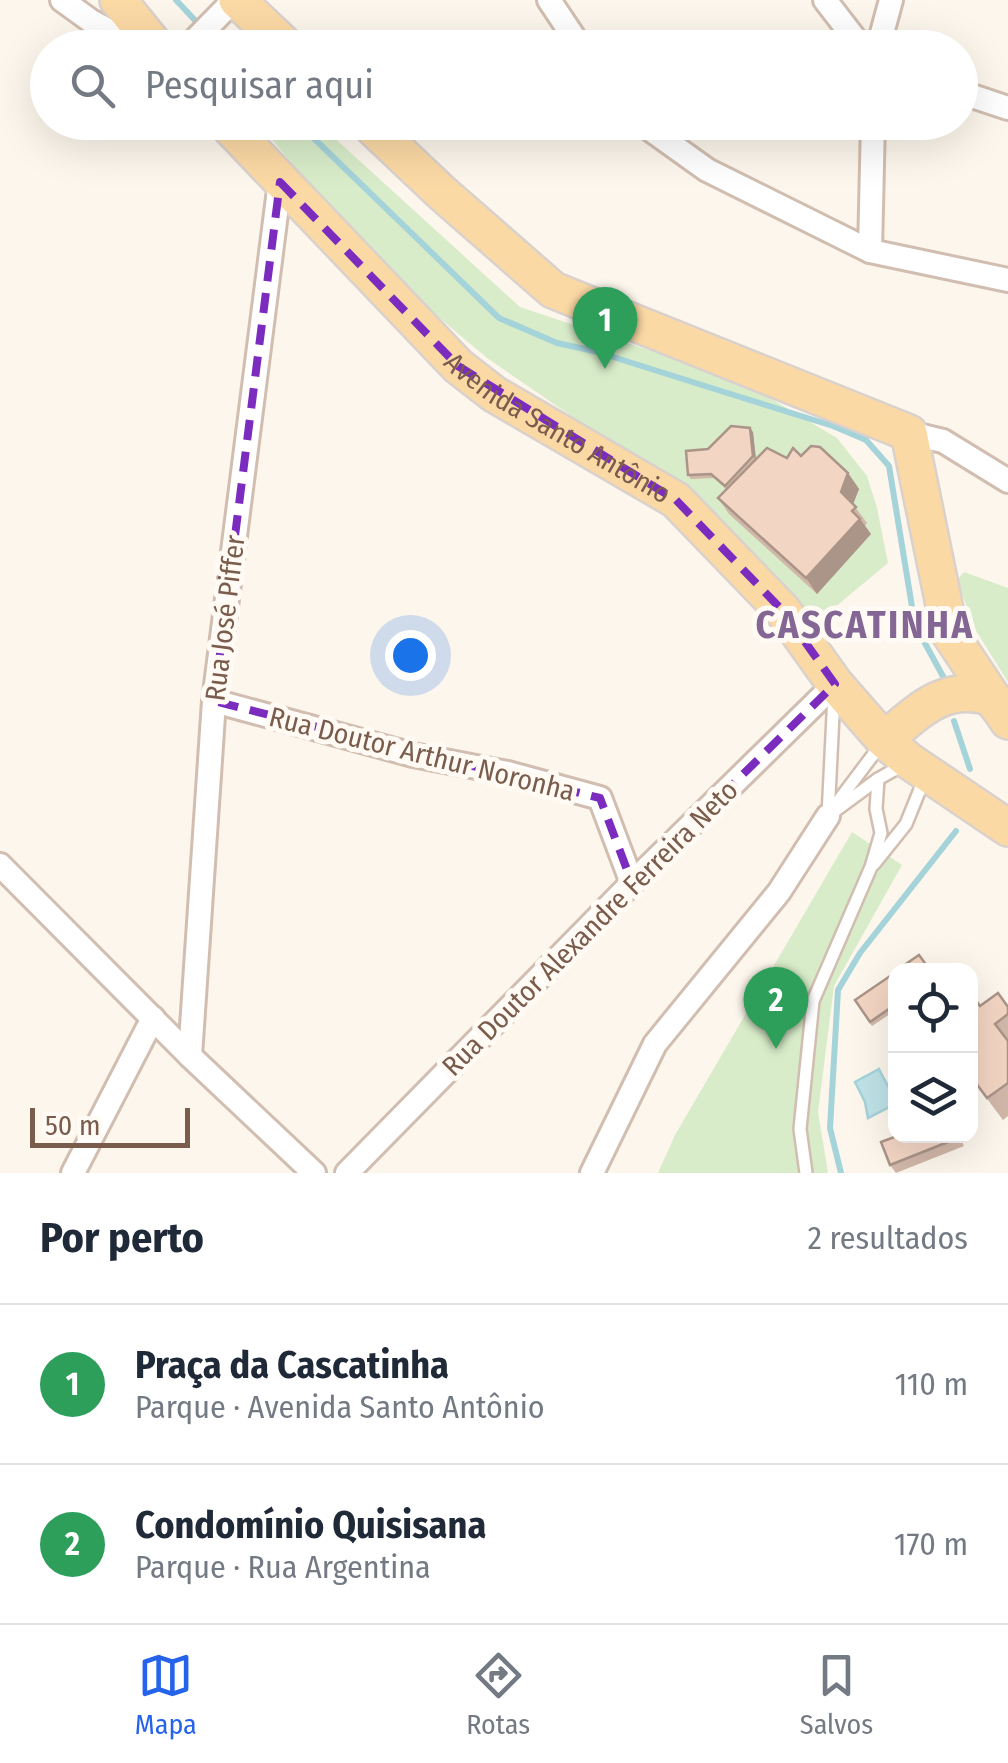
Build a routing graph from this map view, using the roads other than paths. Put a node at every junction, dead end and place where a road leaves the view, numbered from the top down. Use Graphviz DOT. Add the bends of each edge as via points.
graph roads {
  1 [pos="62,0"];
  2 [pos="118,0"];
  3 [pos="549,0"];
  4 [pos="825,0"];
  5 [pos="892,0"];
  6 [pos="229,6"];
  7 [pos="108,30"];
  8 [pos="142,30"];
  9 [pos="205,30"];
  10 [pos="263,30"];
  11 [pos="568,30"];
  12 [pos="848,30"];
  13 [pos="883,30"];
  14 [pos="978,98"];
  15 [pos="1008,108"];
  16 [pos="241,140"];
  17 [pos="386,140"];
  18 [pos="665,140"];
  19 [pos="873,140"];
  20 [pos="280,182"];
  21 [pos="870,251"];
  22 [pos="1008,280"];
  23 [pos="909,433"];
  24 [pos="1008,480"];
  25 [pos="835,684"];
  26 [pos="214,701"];
  27 [pos="1006,718"];
  28 [pos="907,757"];
  29 [pos="878,779"];
  30 [pos="1004,814"];
  31 [pos="828,816"];
  32 [pos="0,866"];
  33 [pos="871,867"];
  34 [pos="632,882"];
  35 [pos="152,1018"];
  36 [pos="190,1056"];
  37 [pos="73,1173"];
  38 [pos="314,1173"];
  39 [pos="347,1173"];
  40 [pos="592,1173"];
  41 [pos="806,1173"];
  1 -- 7 [label="street"];
  2 -- 8 [label="main road"];
  3 -- 11 [label="street"];
  4 -- 12 [label="street"];
  5 -- 13 [label="street"];
  6 -- 9 [label="street"];
  6 -- 10 [label="main road"];
  14 -- 15 [label="street"];
  16 -- 20 [label="main road, Avenida Santo Antônio"];
  17 -- 23 [label="main road" via="554,290"];
  18 -- 21 [label="street" via="707,170"];
  19 -- 21 [label="street"];
  20 -- 25 [label="main road, Avenida Santo Antônio" via="458,366 494,394 676,500 783,611"];
  20 -- 26 [label="street, Rua José Piffer"];
  21 -- 22 [label="street"];
  23 -- 24 [label="street" via="944,441"];
  23 -- 27 [label="main road" via="950,634"];
  25 -- 28 [label="main road, Avenida Santo Antônio"];
  25 -- 31 [label="lane"];
  25 -- 34 [label="street, Rua Doutor Alexandre Ferreira Neto"];
  26 -- 34 [label="street, Rua Doutor Arthur Noronha" via="600,798"];
  26 -- 36 [label="street, Rua José Piffer"];
  27 -- 28 [label="main road" via="990,697 951,694 924,708"];
  28 -- 29 [label="lane"];
  28 -- 30 [label="main road, Avenida Santo Antônio"];
  28 -- 31 [label="lane"];
  28 -- 33 [label="lane" via="906,824"];
  29 -- 31 [label="lane"];
  29 -- 33 [label="lane" via="880,834"];
  31 -- 40 [label="street" via="779,892 655,1044"];
  32 -- 35 [label="street"];
  33 -- 41 [label="lane" via="813,1000 800,1129"];
  34 -- 39 [label="street, Rua Doutor Alexandre Ferreira Neto"];
  35 -- 36 [label="street"];
  35 -- 37 [label="street"];
  36 -- 38 [label="street"];
}
